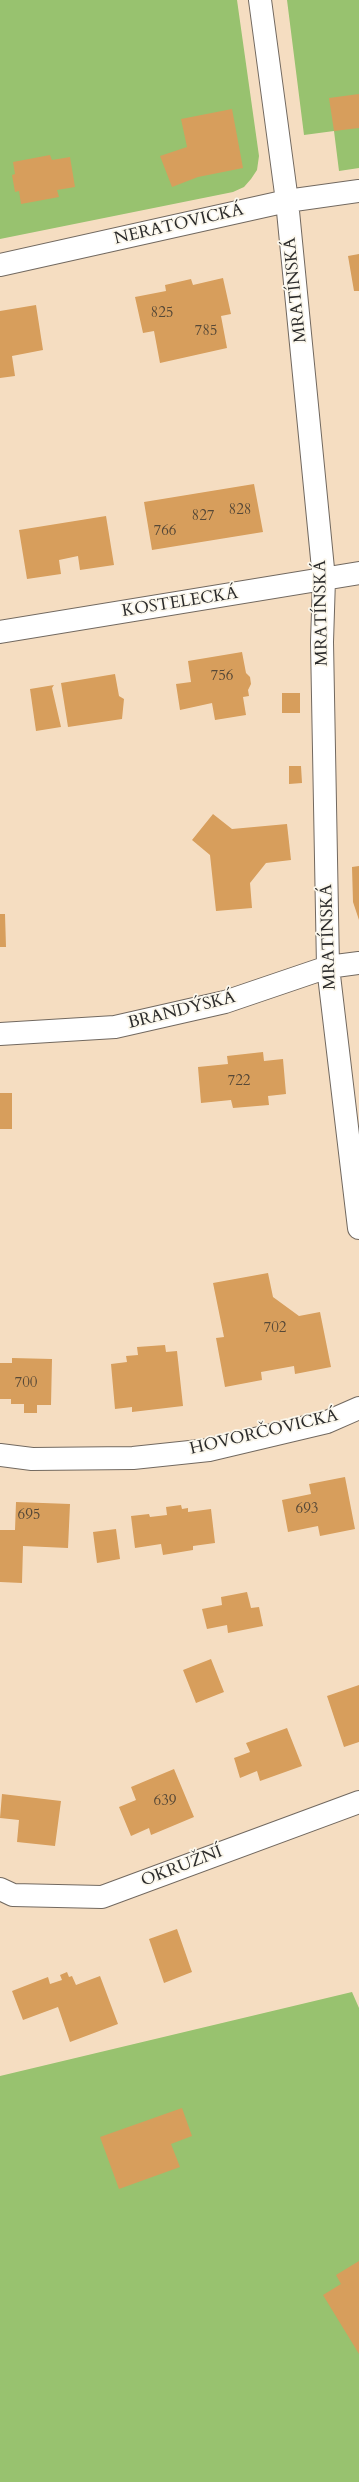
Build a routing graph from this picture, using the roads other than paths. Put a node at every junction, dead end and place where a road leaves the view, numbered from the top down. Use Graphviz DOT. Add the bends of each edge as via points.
graph roads {
  1 [pos="260,0"];
  2 [pos="359,191"];
  3 [pos="287,201"];
  4 [pos="0,265"];
  5 [pos="359,574"];
  6 [pos="324,579"];
  7 [pos="0,632"];
  8 [pos="359,963"];
  9 [pos="328,967"];
  10 [pos="0,1034"];
  11 [pos="359,1228"];
  12 [pos="359,1408"];
  13 [pos="0,1455"];
  14 [pos="359,1802"];
  15 [pos="0,1889"];
  1 -- 3 [label="street, MRATÍNSKÁ"];
  2 -- 3 [label="street, NERATOVICKÁ"];
  3 -- 4 [label="street, NERATOVICKÁ"];
  3 -- 6 [label="street, MRATÍNSKÁ"];
  5 -- 6 [label="street, KOSTELECKÁ"];
  6 -- 7 [label="street, KOSTELECKÁ"];
  6 -- 9 [label="street, MRATÍNSKÁ" via="322,642"];
  8 -- 9 [label="street, BRANDÝSKÁ"];
  9 -- 10 [label="street, BRANDÝSKÁ" via="225,1002 115,1027"];
  9 -- 11 [label="street, MRATÍNSKÁ"];
  12 -- 13 [label="street, HOVORČOVICKÁ" via="327,1422 209,1450 133,1458 32,1459"];
  14 -- 15 [label="street, OKRUŽNÍ" via="102,1897 14,1895"];
}
